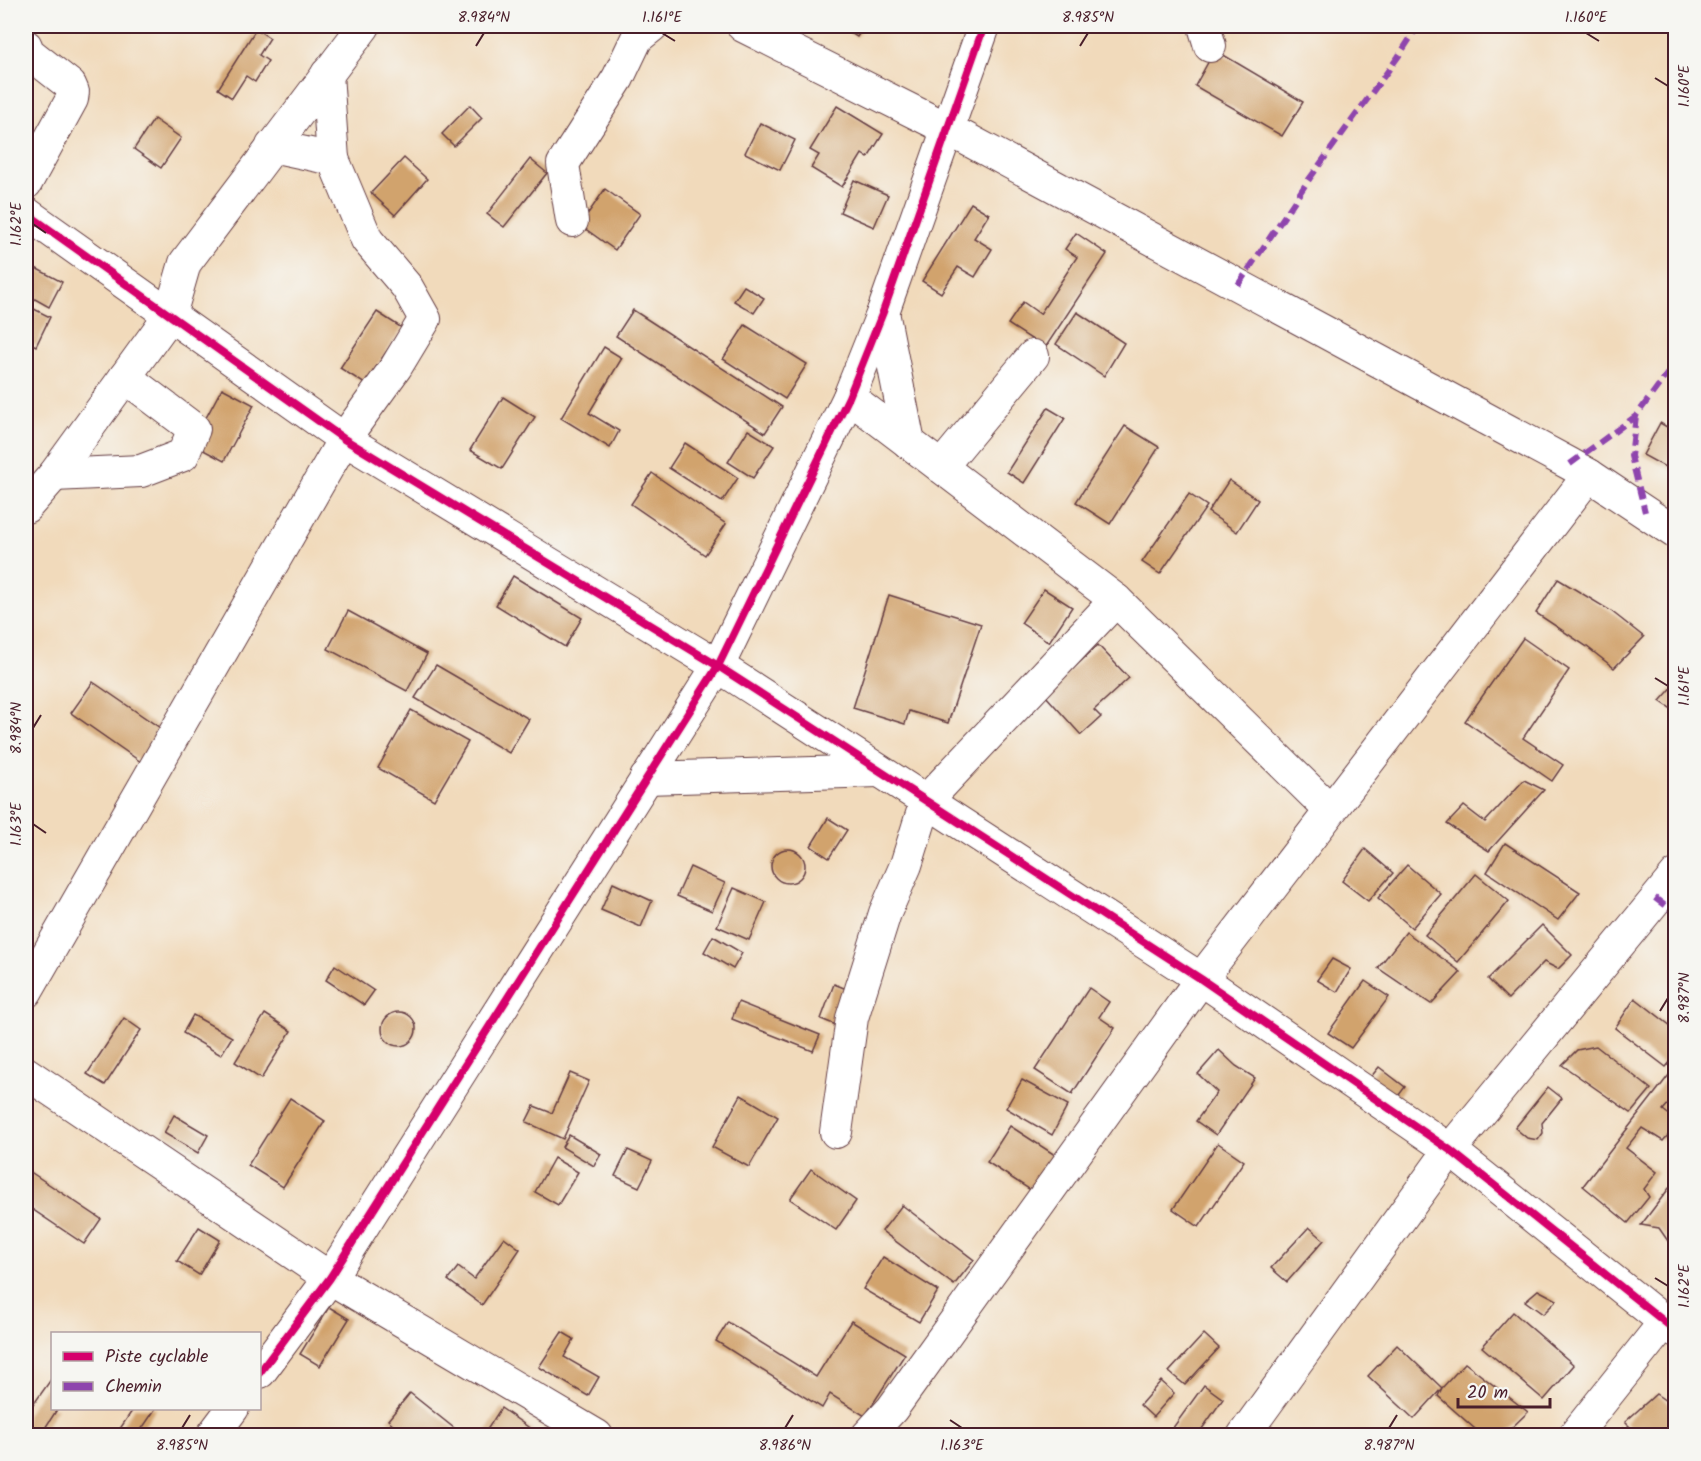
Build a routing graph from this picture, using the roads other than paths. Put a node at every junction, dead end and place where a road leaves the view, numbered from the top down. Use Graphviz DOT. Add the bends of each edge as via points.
graph roads {
  1 [pos="364,26"];
  2 [pos="652,26"];
  3 [pos="743,26"];
  4 [pos="984,26"];
  5 [pos="26,51"];
  6 [pos="327,74"];
  7 [pos="948,129"];
  8 [pos="272,146"];
  9 [pos="333,159"];
  10 [pos="27,176"];
  11 [pos="26,213"];
  12 [pos="572,221"];
  13 [pos="883,312"];
  14 [pos="170,315"];
  15 [pos="1033,356"];
  16 [pos="125,377"];
  17 [pos="849,398"];
  18 [pos="344,439"];
  19 [pos="909,443"];
  20 [pos="941,467"];
  21 [pos="54,475"];
  22 [pos="1589,475"];
  23 [pos="26,507"];
  24 [pos="1676,533"];
  25 [pos="1116,600"];
  26 [pos="718,666"];
  27 [pos="879,771"];
  28 [pos="646,778"];
  29 [pos="926,801"];
  30 [pos="1330,810"];
  31 [pos="1676,875"];
  32 [pos="1201,979"];
  33 [pos="26,992"];
  34 [pos="26,1073"];
  35 [pos="836,1132"];
  36 [pos="1450,1150"];
  37 [pos="330,1278"];
  38 [pos="1670,1327"];
  39 [pos="261,1371"];
  40 [pos="232,1410"];
  41 [pos="212,1436"];
  42 [pos="597,1436"];
  43 [pos="867,1436"];
  44 [pos="1243,1436"];
  45 [pos="1574,1436"];
  1 -- 6 [label="street"];
  2 -- 12 [label="street" via="637,38 618,78 563,164"];
  3 -- 7 [label="street"];
  4 -- 7 [label="street"];
  5 -- 10 [label="street" via="70,85 73,92"];
  6 -- 8 [label="street"];
  6 -- 9 [label="street"];
  7 -- 13 [label="street"];
  7 -- 22 [label="street"];
  8 -- 9 [label="street"];
  8 -- 14 [label="street" via="185,263"];
  9 -- 18 [label="street" via="367,240 407,287 425,319"];
  11 -- 14 [label="street"];
  13 -- 17 [label="street"];
  13 -- 19 [label="street"];
  14 -- 16 [label="street"];
  14 -- 18 [label="street"];
  15 -- 20 [label="street"];
  16 -- 21 [label="street"];
  16 -- 21 [label="street" via="194,429 183,455 141,471"];
  17 -- 19 [label="street"];
  17 -- 26 [label="street"];
  18 -- 26 [label="street"];
  18 -- 33 [label="street"];
  19 -- 20 [label="street"];
  20 -- 25 [label="street"];
  21 -- 23 [label="street"];
  22 -- 24 [label="street"];
  22 -- 30 [label="street"];
  25 -- 29 [label="street"];
  25 -- 30 [label="street"];
  26 -- 27 [label="street"];
  26 -- 28 [label="street"];
  27 -- 28 [label="street"];
  27 -- 29 [label="street"];
  28 -- 37 [label="street"];
  29 -- 32 [label="street"];
  29 -- 35 [label="street" via="852,1018"];
  30 -- 32 [label="street"];
  31 -- 36 [label="street"];
  32 -- 36 [label="street"];
  32 -- 43 [label="street" via="892,1409"];
  34 -- 37 [label="street"];
  36 -- 38 [label="street"];
  36 -- 44 [label="street"];
  37 -- 39 [label="street"];
  37 -- 42 [label="street"];
  38 -- 45 [label="street"];
  40 -- 41 [label="street"];
}
